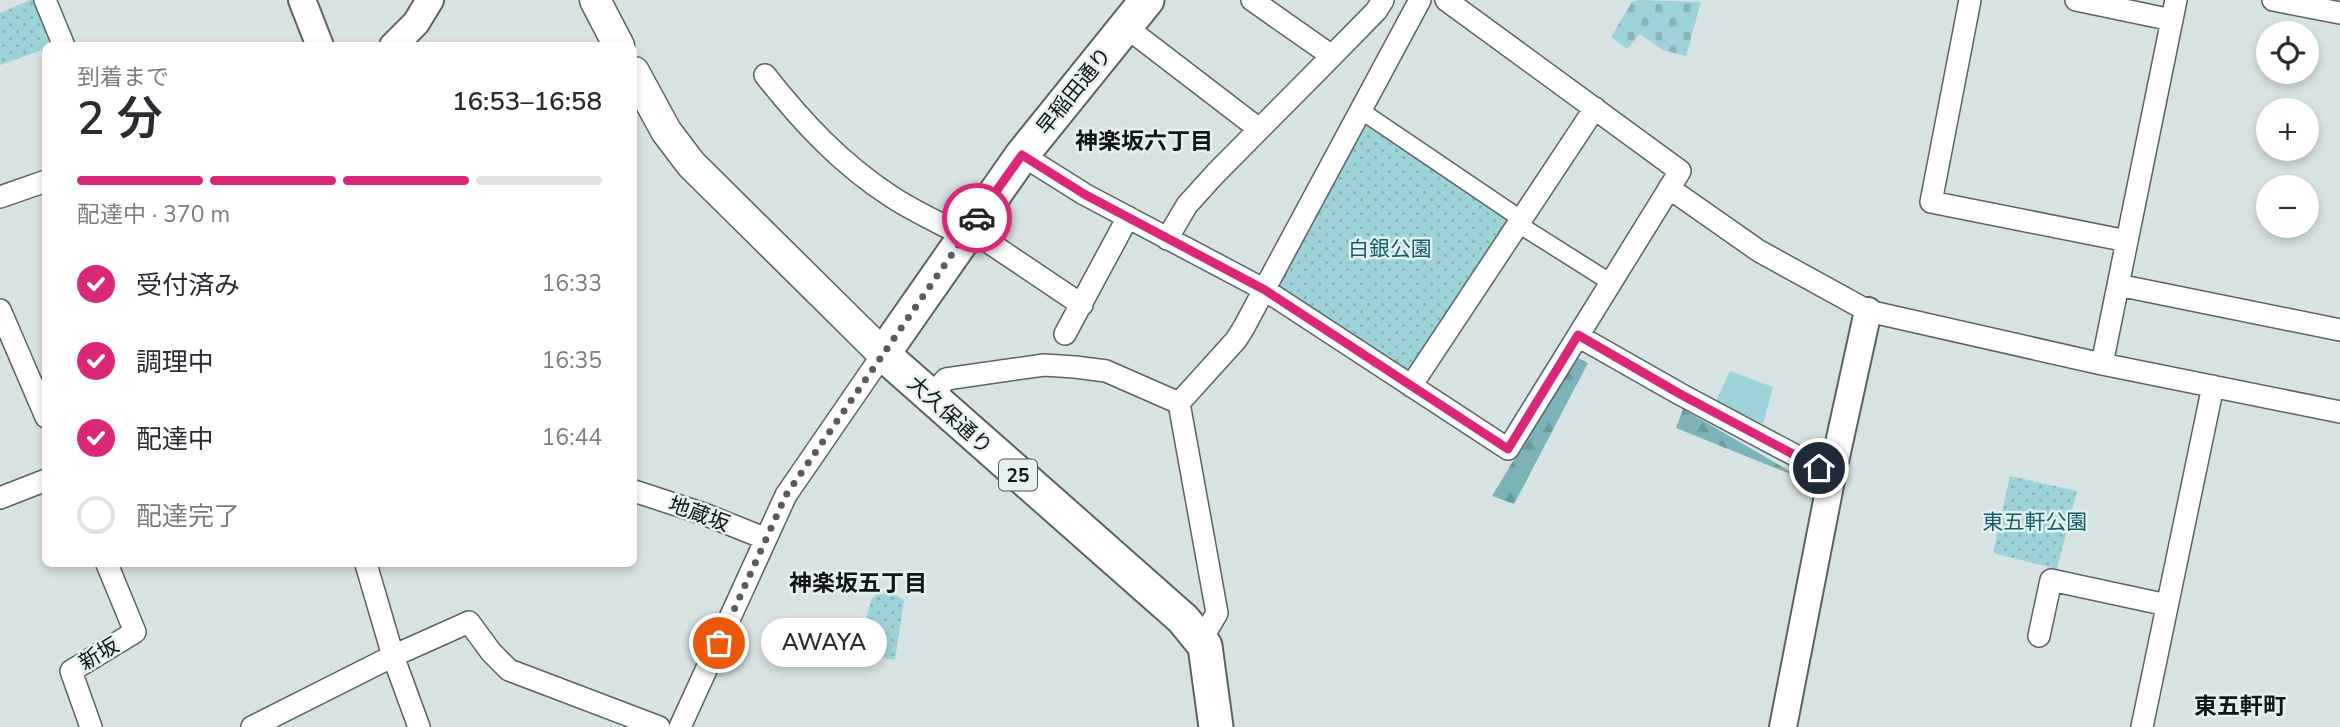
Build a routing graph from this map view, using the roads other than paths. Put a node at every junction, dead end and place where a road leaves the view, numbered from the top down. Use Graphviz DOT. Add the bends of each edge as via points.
graph roads {
  1 [pos="46,0"];
  2 [pos="302,0"];
  3 [pos="430,0"];
  4 [pos="595,0"];
  5 [pos="1147,0"];
  6 [pos="1252,0"];
  7 [pos="1383,0"];
  8 [pos="1420,0"];
  9 [pos="1446,0"];
  10 [pos="1970,0"];
  11 [pos="2076,0"];
  12 [pos="2273,0"];
  13 [pos="2174,10"];
  14 [pos="2340,13"];
  15 [pos="1126,27"];
  16 [pos="62,42"];
  17 [pos="318,42"];
  18 [pos="397,42"];
  19 [pos="617,42"];
  20 [pos="1332,56"];
  21 [pos="765,75"];
  22 [pos="637,78"];
  23 [pos="1595,108"];
  24 [pos="1360,110"];
  25 [pos="1259,129"];
  26 [pos="1022,155"];
  27 [pos="42,182"];
  28 [pos="1669,188"];
  29 [pos="0,197"];
  30 [pos="1128,218"];
  31 [pos="1520,221"];
  32 [pos="966,232"];
  33 [pos="1167,239"];
  34 [pos="2127,241"];
  35 [pos="1610,282"];
  36 [pos="2118,285"];
  37 [pos="1265,290"];
  38 [pos="1082,305"];
  39 [pos="0,310"];
  40 [pos="1868,311"];
  41 [pos="2340,330"];
  42 [pos="1065,334"];
  43 [pos="1578,335"];
  44 [pos="883,354"];
  45 [pos="2102,364"];
  46 [pos="1411,386"];
  47 [pos="2213,386"];
  48 [pos="930,397"];
  49 [pos="1179,403"];
  50 [pos="42,408"];
  51 [pos="2340,412"];
  52 [pos="1832,475"];
  53 [pos="42,482"];
  54 [pos="637,492"];
  55 [pos="0,498"];
  56 [pos="764,538"];
  57 [pos="108,567"];
  58 [pos="367,567"];
  59 [pos="2167,605"];
  60 [pos="2039,636"];
  61 [pos="1202,639"];
  62 [pos="393,656"];
  63 [pos="92,727"];
  64 [pos="252,727"];
  65 [pos="419,727"];
  66 [pos="659,727"];
  67 [pos="680,727"];
  68 [pos="1216,727"];
  69 [pos="1783,727"];
  70 [pos="2142,727"];
  1 -- 16 [label="street"];
  2 -- 17 [label="street"];
  3 -- 18 [label="street"];
  4 -- 19 [label="main road"];
  5 -- 15 [label="main road, 早稲田通り"];
  6 -- 20 [label="street"];
  7 -- 20 [label="street"];
  8 -- 24 [label="street"];
  9 -- 23 [label="street"];
  10 -- 34 [label="street" via="1931,202"];
  11 -- 13 [label="street"];
  12 -- 14 [label="street"];
  13 -- 34 [label="street"];
  15 -- 25 [label="street"];
  15 -- 26 [label="main road, 早稲田通り"];
  20 -- 25 [label="street"];
  21 -- 32 [label="street" via="834,154 893,198"];
  22 -- 44 [label="main road, 大久保通り" via="666,131 691,164"];
  23 -- 28 [label="street" via="1680,171"];
  23 -- 31 [label="street"];
  24 -- 31 [label="street"];
  24 -- 37 [label="street"];
  25 -- 33 [label="street" via="1187,205"];
  26 -- 30 [label="street"];
  26 -- 32 [label="main road, 早稲田通り"];
  27 -- 29 [label="street"];
  28 -- 35 [label="street"];
  28 -- 40 [label="street" via="1759,251"];
  30 -- 33 [label="street"];
  30 -- 38 [label="street"];
  31 -- 35 [label="street"];
  31 -- 46 [label="street"];
  32 -- 38 [label="street"];
  32 -- 44 [label="main road, 早稲田通り"];
  33 -- 37 [label="street"];
  34 -- 36 [label="street"];
  35 -- 43 [label="street"];
  36 -- 41 [label="street"];
  36 -- 45 [label="street"];
  37 -- 46 [label="street"];
  37 -- 49 [label="street" via="1236,340"];
  38 -- 42 [label="street"];
  39 -- 50 [label="street"];
  40 -- 45 [label="street"];
  40 -- 52 [label="street"];
  43 -- 46 [label="street" via="1508,449"];
  43 -- 52 [label="street"];
  44 -- 48 [label="main road, 大久保通り / 25"];
  44 -- 56 [label="street" via="786,495"];
  45 -- 47 [label="street"];
  47 -- 51 [label="street"];
  47 -- 59 [label="street"];
  48 -- 49 [label="street" via="946,379 1044,365 1107,371"];
  48 -- 61 [label="main road, 大久保通り / 25"];
  49 -- 61 [label="street" via="1217,613"];
  52 -- 69 [label="street"];
  53 -- 55 [label="street"];
  54 -- 56 [label="street, 地蔵坂"];
  56 -- 67 [label="street"];
  57 -- 63 [label="street, 新坂" via="135,632 71,671"];
  58 -- 62 [label="street"];
  59 -- 60 [label="street" via="2051,580"];
  59 -- 70 [label="street"];
  61 -- 68 [label="main road"];
  62 -- 64 [label="street"];
  62 -- 65 [label="street"];
  62 -- 66 [label="street" via="469,622 509,670"];
}
